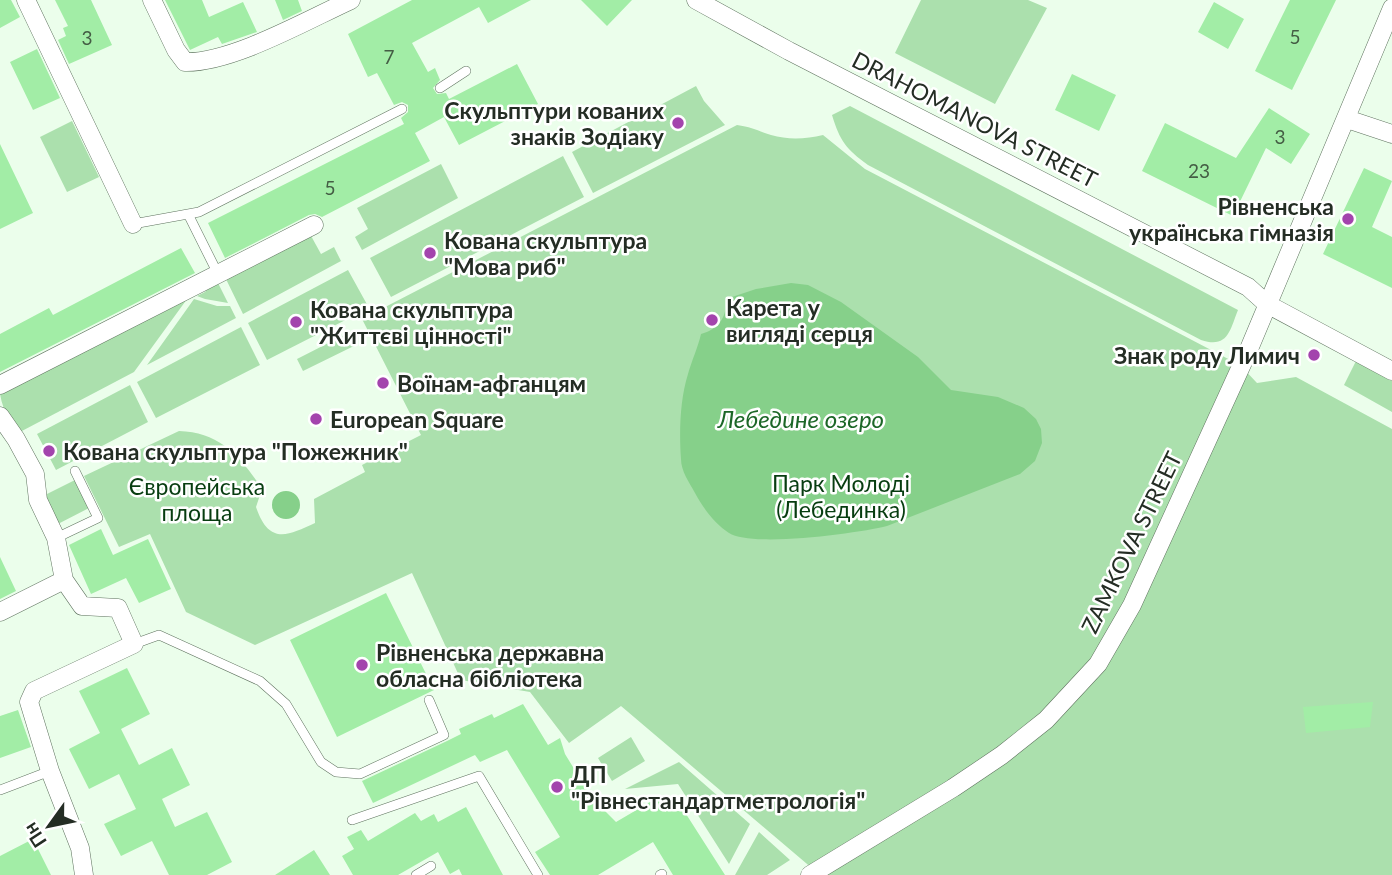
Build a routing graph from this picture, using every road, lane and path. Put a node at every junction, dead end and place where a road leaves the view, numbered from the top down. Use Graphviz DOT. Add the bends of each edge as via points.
graph roads {
  1 [pos="26,0"];
  2 [pos="152,0"];
  3 [pos="351,0"];
  4 [pos="706,4"];
  5 [pos="1391,15"];
  6 [pos="466,71"];
  7 [pos="440,88"];
  8 [pos="402,109"];
  9 [pos="1347,120"];
  10 [pos="1392,134"];
  11 [pos="188,214"];
  12 [pos="133,224"];
  13 [pos="314,225"];
  14 [pos="218,274"];
  15 [pos="1267,304"];
  16 [pos="1392,371"];
  17 [pos="0,385"];
  18 [pos="0,416"];
  19 [pos="75,471"];
  20 [pos="56,538"];
  21 [pos="64,580"];
  22 [pos="0,612"];
  23 [pos="134,644"];
  24 [pos="429,700"];
  25 [pos="50,771"];
  26 [pos="0,790"];
  27 [pos="352,821"];
  28 [pos="431,866"];
  29 [pos="815,874"];
  30 [pos="84,875"];
  31 [pos="416,875"];
  32 [pos="538,875"];
  1 -- 12 [label="street"];
  2 -- 3 [label="street" via="186,62 228,55"];
  4 -- 15 [label="street, DRAHOMANOVA STREET" via="801,58 1248,287"];
  5 -- 9 [label="street, ZAMKOVA STREET"];
  6 -- 7 [label="lane"];
  8 -- 11 [label="lane"];
  9 -- 10 [label="street"];
  9 -- 15 [label="street, ZAMKOVA STREET"];
  11 -- 12 [label="lane"];
  11 -- 14 [label="lane"];
  13 -- 14 [label="street"];
  14 -- 17 [label="street"];
  15 -- 16 [label="street, DRAHOMANOVA STREET"];
  15 -- 29 [label="street, ZAMKOVA STREET" via="1132,605 1098,664 1046,720 1002,755"];
  18 -- 20 [label="street" via="35,474 38,500"];
  19 -- 20 [label="lane" via="98,518"];
  20 -- 21 [label="street"];
  21 -- 22 [label="street"];
  21 -- 23 [label="street" via="82,606 118,608"];
  23 -- 24 [label="lane" via="159,635 260,681 286,704 321,762 336,772 360,774 444,735"];
  23 -- 25 [label="street" via="34,691 29,702"];
  25 -- 26 [label="lane"];
  25 -- 30 [label="street" via="80,848"];
  27 -- 32 [label="lane" via="479,776"];
  28 -- 31 [label="lane"];
}
